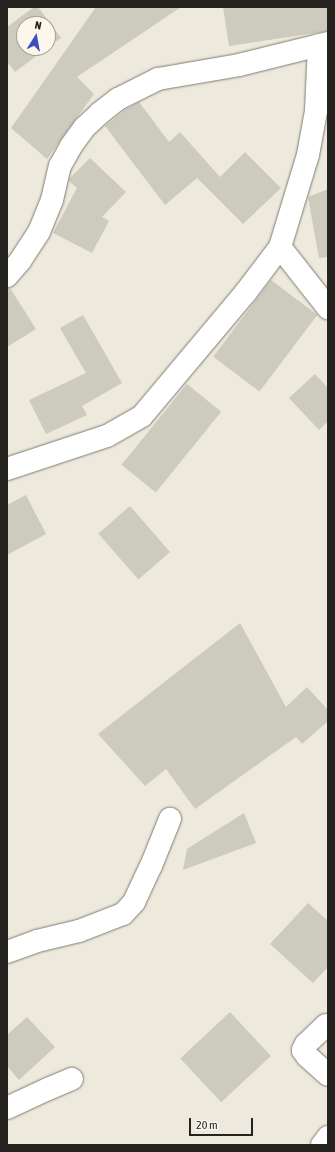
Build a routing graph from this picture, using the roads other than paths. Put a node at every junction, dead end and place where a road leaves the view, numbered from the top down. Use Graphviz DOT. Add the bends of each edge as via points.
graph roads {
  1 [pos="324,44"];
  2 [pos="280,247"];
  3 [pos="7,276"];
  4 [pos="328,308"];
  5 [pos="7,469"];
  6 [pos="170,818"];
  7 [pos="7,952"];
  8 [pos="326,1025"];
  9 [pos="328,1075"];
  10 [pos="72,1080"];
  11 [pos="7,1108"];
  12 [pos="328,1137"];
  13 [pos="322,1145"];
  1 -- 2 [label="street" via="308,155"];
  1 -- 3 [label="street" via="239,65 158,79 118,99 84,128 71,146 60,166 52,200 39,232"];
  2 -- 4 [label="street"];
  2 -- 5 [label="street" via="246,292 142,416 107,436"];
  6 -- 7 [label="street" via="134,902 123,914 79,931 37,941"];
  8 -- 9 [label="street" via="303,1050"];
  10 -- 11 [label="street" via="48,1088"];
  12 -- 13 [label="street"];
}
